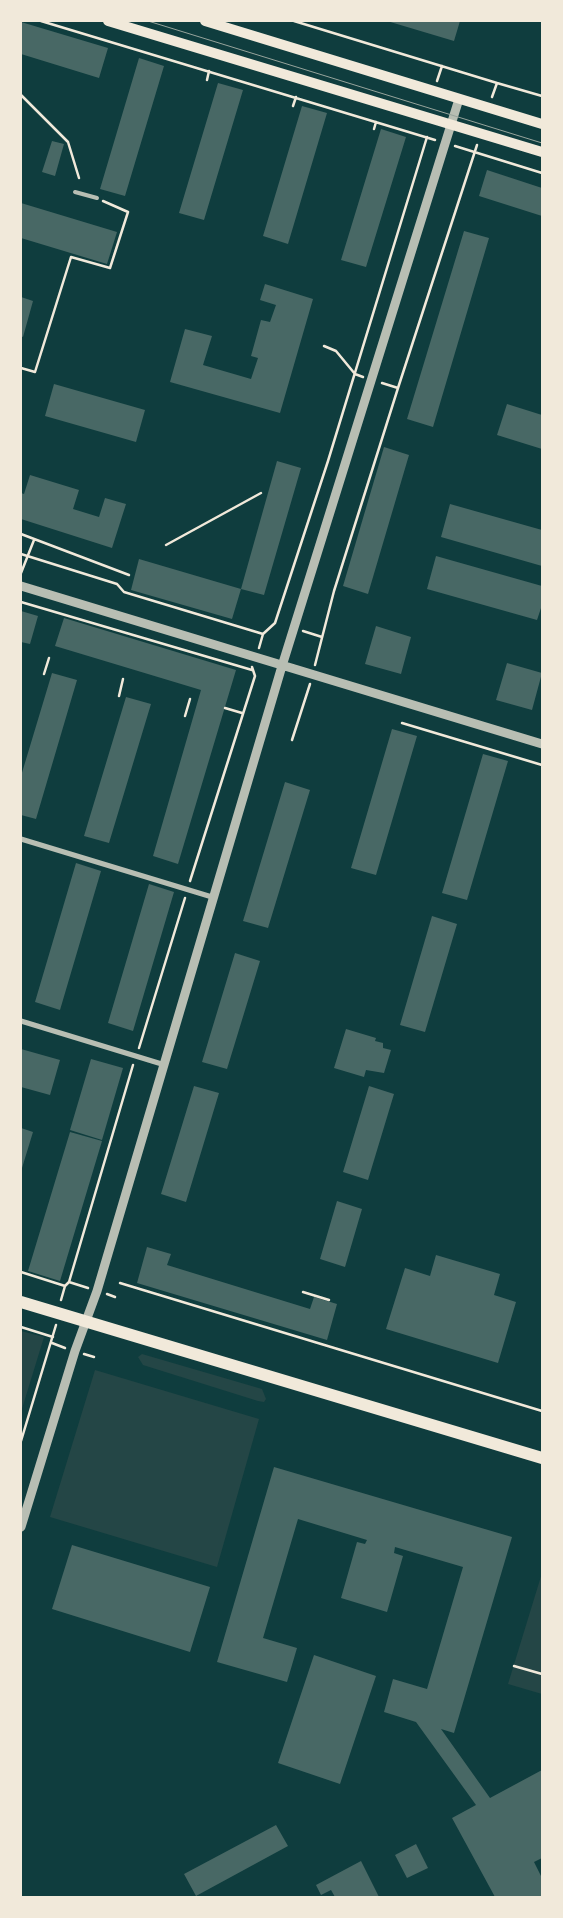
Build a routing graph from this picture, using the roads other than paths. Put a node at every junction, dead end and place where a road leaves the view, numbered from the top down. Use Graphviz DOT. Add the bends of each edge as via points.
graph roads {
  1 [pos="108,21"];
  2 [pos="205,21"];
  3 [pos="459,99"];
  4 [pos="542,124"];
  5 [pos="450,125"];
  6 [pos="542,152"];
  7 [pos="75,192"];
  8 [pos="97,198"];
  9 [pos="21,586"];
  10 [pos="282,666"];
  11 [pos="542,744"];
  12 [pos="21,839"];
  13 [pos="212,897"];
  14 [pos="21,1021"];
  15 [pos="164,1065"];
  16 [pos="21,1302"];
  17 [pos="85,1321"];
  18 [pos="542,1458"];
  19 [pos="21,1527"];
  1 -- 5 [label="main road"];
  2 -- 3 [label="main road"];
  3 -- 4 [label="main road"];
  3 -- 5 [label="street"];
  5 -- 6 [label="main road"];
  5 -- 10 [label="street"];
  7 -- 8 [label="lane"];
  9 -- 10 [label="street"];
  10 -- 11 [label="street"];
  10 -- 13 [label="street"];
  12 -- 13 [label="street"];
  13 -- 15 [label="street"];
  14 -- 15 [label="street"];
  15 -- 17 [label="street" via="97,1291"];
  16 -- 17 [label="main road"];
  17 -- 18 [label="main road"];
  17 -- 19 [label="street"];
}
